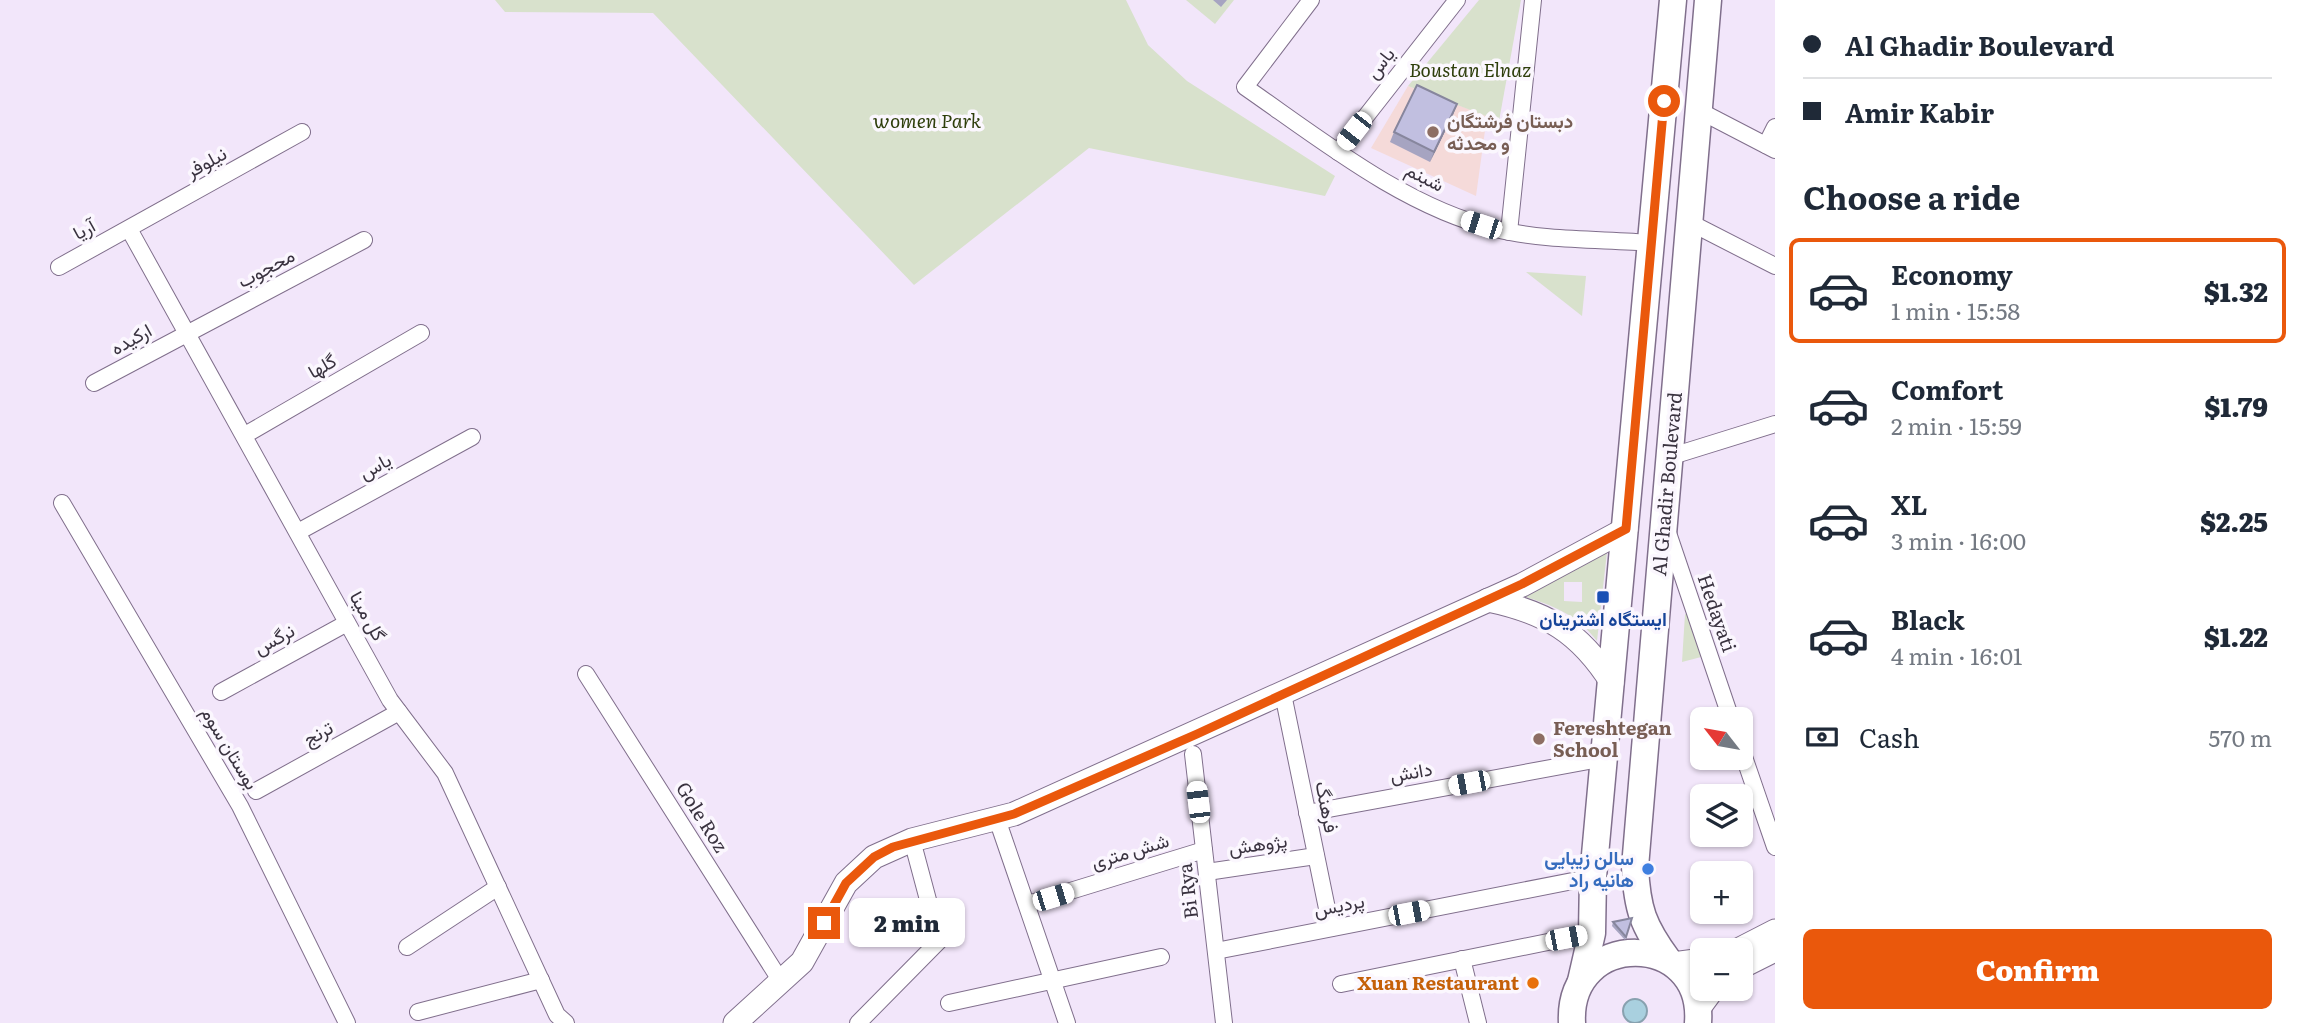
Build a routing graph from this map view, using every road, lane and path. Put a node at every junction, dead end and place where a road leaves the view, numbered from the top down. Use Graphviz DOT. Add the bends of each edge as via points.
graph roads {
  1 [pos="1311,0"];
  2 [pos="1457,0"];
  3 [pos="1533,0"];
  4 [pos="1673,0"];
  5 [pos="1708,0"];
  6 [pos="1698,110"];
  7 [pos="1775,127"];
  8 [pos="302,132"];
  9 [pos="1770,148"];
  10 [pos="1338,152"];
  11 [pos="1689,222"];
  12 [pos="129,229"];
  13 [pos="1509,232"];
  14 [pos="364,240"];
  15 [pos="1651,243"];
  16 [pos="1775,266"];
  17 [pos="59,267"];
  18 [pos="188,332"];
  19 [pos="421,333"];
  20 [pos="94,383"];
  21 [pos="1775,424"];
  22 [pos="244,435"];
  23 [pos="472,437"];
  24 [pos="1669,457"];
  25 [pos="62,503"];
  26 [pos="1664,521"];
  27 [pos="1626,529"];
  28 [pos="298,532"];
  29 [pos="1488,600"];
  30 [pos="348,622"];
  31 [pos="586,674"];
  32 [pos="1612,683"];
  33 [pos="222,692"];
  34 [pos="1283,694"];
  35 [pos="1727,707"];
  36 [pos="399,712"];
  37 [pos="1193,754"];
  38 [pos="1605,758"];
  39 [pos="1749,770"];
  40 [pos="256,791"];
  41 [pos="1307,813"];
  42 [pos="997,819"];
  43 [pos="912,840"];
  44 [pos="1775,847"];
  45 [pos="1204,850"];
  46 [pos="1316,856"];
  47 [pos="1207,872"];
  48 [pos="1636,883"];
  49 [pos="1593,884"];
  50 [pos="498,887"];
  51 [pos="1028,904"];
  52 [pos="1331,929"];
  53 [pos="1775,932"];
  54 [pos="1592,933"];
  55 [pos="1753,943"];
  56 [pos="407,947"];
  57 [pos="1775,950"];
  58 [pos="1216,951"];
  59 [pos="1161,957"];
  60 [pos="1690,961"];
  61 [pos="1753,961"];
  62 [pos="1670,962"];
  63 [pos="1464,966"];
  64 [pos="541,980"];
  65 [pos="1581,981"];
  66 [pos="782,983"];
  67 [pos="1054,983"];
  68 [pos="1340,984"];
  69 [pos="949,1003"];
  70 [pos="1703,1006"];
  71 [pos="418,1012"];
  72 [pos="1568,1019"];
  73 [pos="347,1023"];
  74 [pos="566,1023"];
  75 [pos="735,1023"];
  76 [pos="858,1023"];
  77 [pos="1067,1023"];
  78 [pos="1224,1023"];
  79 [pos="1478,1023"];
  1 -- 10 [label="street, شبنم" via="1245,87"];
  2 -- 10 [label="street, یاس"];
  3 -- 13 [label="street"];
  4 -- 15 [label="main road, Al Ghadir Boulevard"];
  5 -- 6 [label="main road, Al Ghadir Boulevard"];
  6 -- 9 [label="street"];
  6 -- 11 [label="main road, Al Ghadir Boulevard"];
  7 -- 9 [label="street"];
  8 -- 12 [label="street, نیلوفر"];
  10 -- 13 [label="street, شبنم" via="1427,203"];
  11 -- 16 [label="street"];
  11 -- 24 [label="main road, Al Ghadir Boulevard"];
  12 -- 17 [label="street, آریا"];
  12 -- 18 [label="street, گل مینا"];
  13 -- 15 [label="street, شبنم"];
  14 -- 18 [label="street, محجوب"];
  15 -- 27 [label="main road, Al Ghadir Boulevard"];
  18 -- 20 [label="street, ارکیده"];
  18 -- 22 [label="street, گل مینا"];
  19 -- 22 [label="street, گلها"];
  21 -- 24 [label="street"];
  22 -- 28 [label="street, گل مینا"];
  23 -- 28 [label="street, یاس"];
  24 -- 26 [label="main road, Al Ghadir Boulevard"];
  25 -- 73 [label="street, بوستان سوم" via="240,806"];
  26 -- 35 [label="street, Hedayati"];
  26 -- 48 [label="main road, Al Ghadir Boulevard"];
  27 -- 29 [label="street"];
  27 -- 32 [label="main road, Al Ghadir Boulevard"];
  28 -- 30 [label="street, گل مینا"];
  29 -- 32 [label="street" via="1521,607 1564,629 1593,652"];
  29 -- 34 [label="street"];
  30 -- 33 [label="street, نرگس"];
  30 -- 36 [label="street, گل مینا"];
  31 -- 66 [label="street, Gole Roz"];
  32 -- 38 [label="main road, Al Ghadir Boulevard"];
  34 -- 41 [label="street, فرهنگ"];
  34 -- 42 [label="street"];
  36 -- 40 [label="street, ترنج"];
  36 -- 50 [label="street, گل مینا" via="445,773"];
  37 -- 45 [label="street, Bi Rya"];
  38 -- 41 [label="street, دانش"];
  38 -- 49 [label="main road, Al Ghadir Boulevard"];
  39 -- 44 [label="street"];
  41 -- 46 [label="street, فرهنگ"];
  42 -- 43 [label="street"];
  42 -- 51 [label="street"];
  43 -- 66 [label="street" via="874,857 851,877 808,952"];
  43 -- 76 [label="street" via="939,940"];
  45 -- 47 [label="street, Bi Rya"];
  45 -- 51 [label="street, شش متری"];
  46 -- 47 [label="street, پژوهش"];
  46 -- 52 [label="street, فرهنگ"];
  47 -- 58 [label="street, Bi Rya"];
  48 -- 49 [label="main road" via="1618,910 1608,908"];
  48 -- 62 [label="main road, Al Ghadir Boulevard" via="1645,930"];
  49 -- 52 [label="street, پردیس"];
  49 -- 54 [label="main road, Al Ghadir Boulevard"];
  50 -- 56 [label="street"];
  50 -- 64 [label="street, گل مینا"];
  51 -- 67 [label="street"];
  52 -- 58 [label="street, پردیس"];
  53 -- 55 [label="street"];
  54 -- 63 [label="street"];
  54 -- 65 [label="main road, Al Ghadir Boulevard"];
  57 -- 61 [label="street"];
  58 -- 78 [label="street, Bi Rya"];
  59 -- 67 [label="street"];
  60 -- 62 [label="street"];
  62 -- 65 [label="main road" via="1630,951 1603,961"];
  62 -- 70 [label="main road, Al Ghadir Boulevard" via="1688,979"];
  63 -- 68 [label="street"];
  63 -- 79 [label="street"];
  64 -- 71 [label="street"];
  64 -- 74 [label="street, گل مینا" via="556,1015"];
  65 -- 72 [label="main road, Al Ghadir Boulevard"];
  66 -- 75 [label="street"];
  67 -- 69 [label="street"];
  67 -- 77 [label="street"];
}
